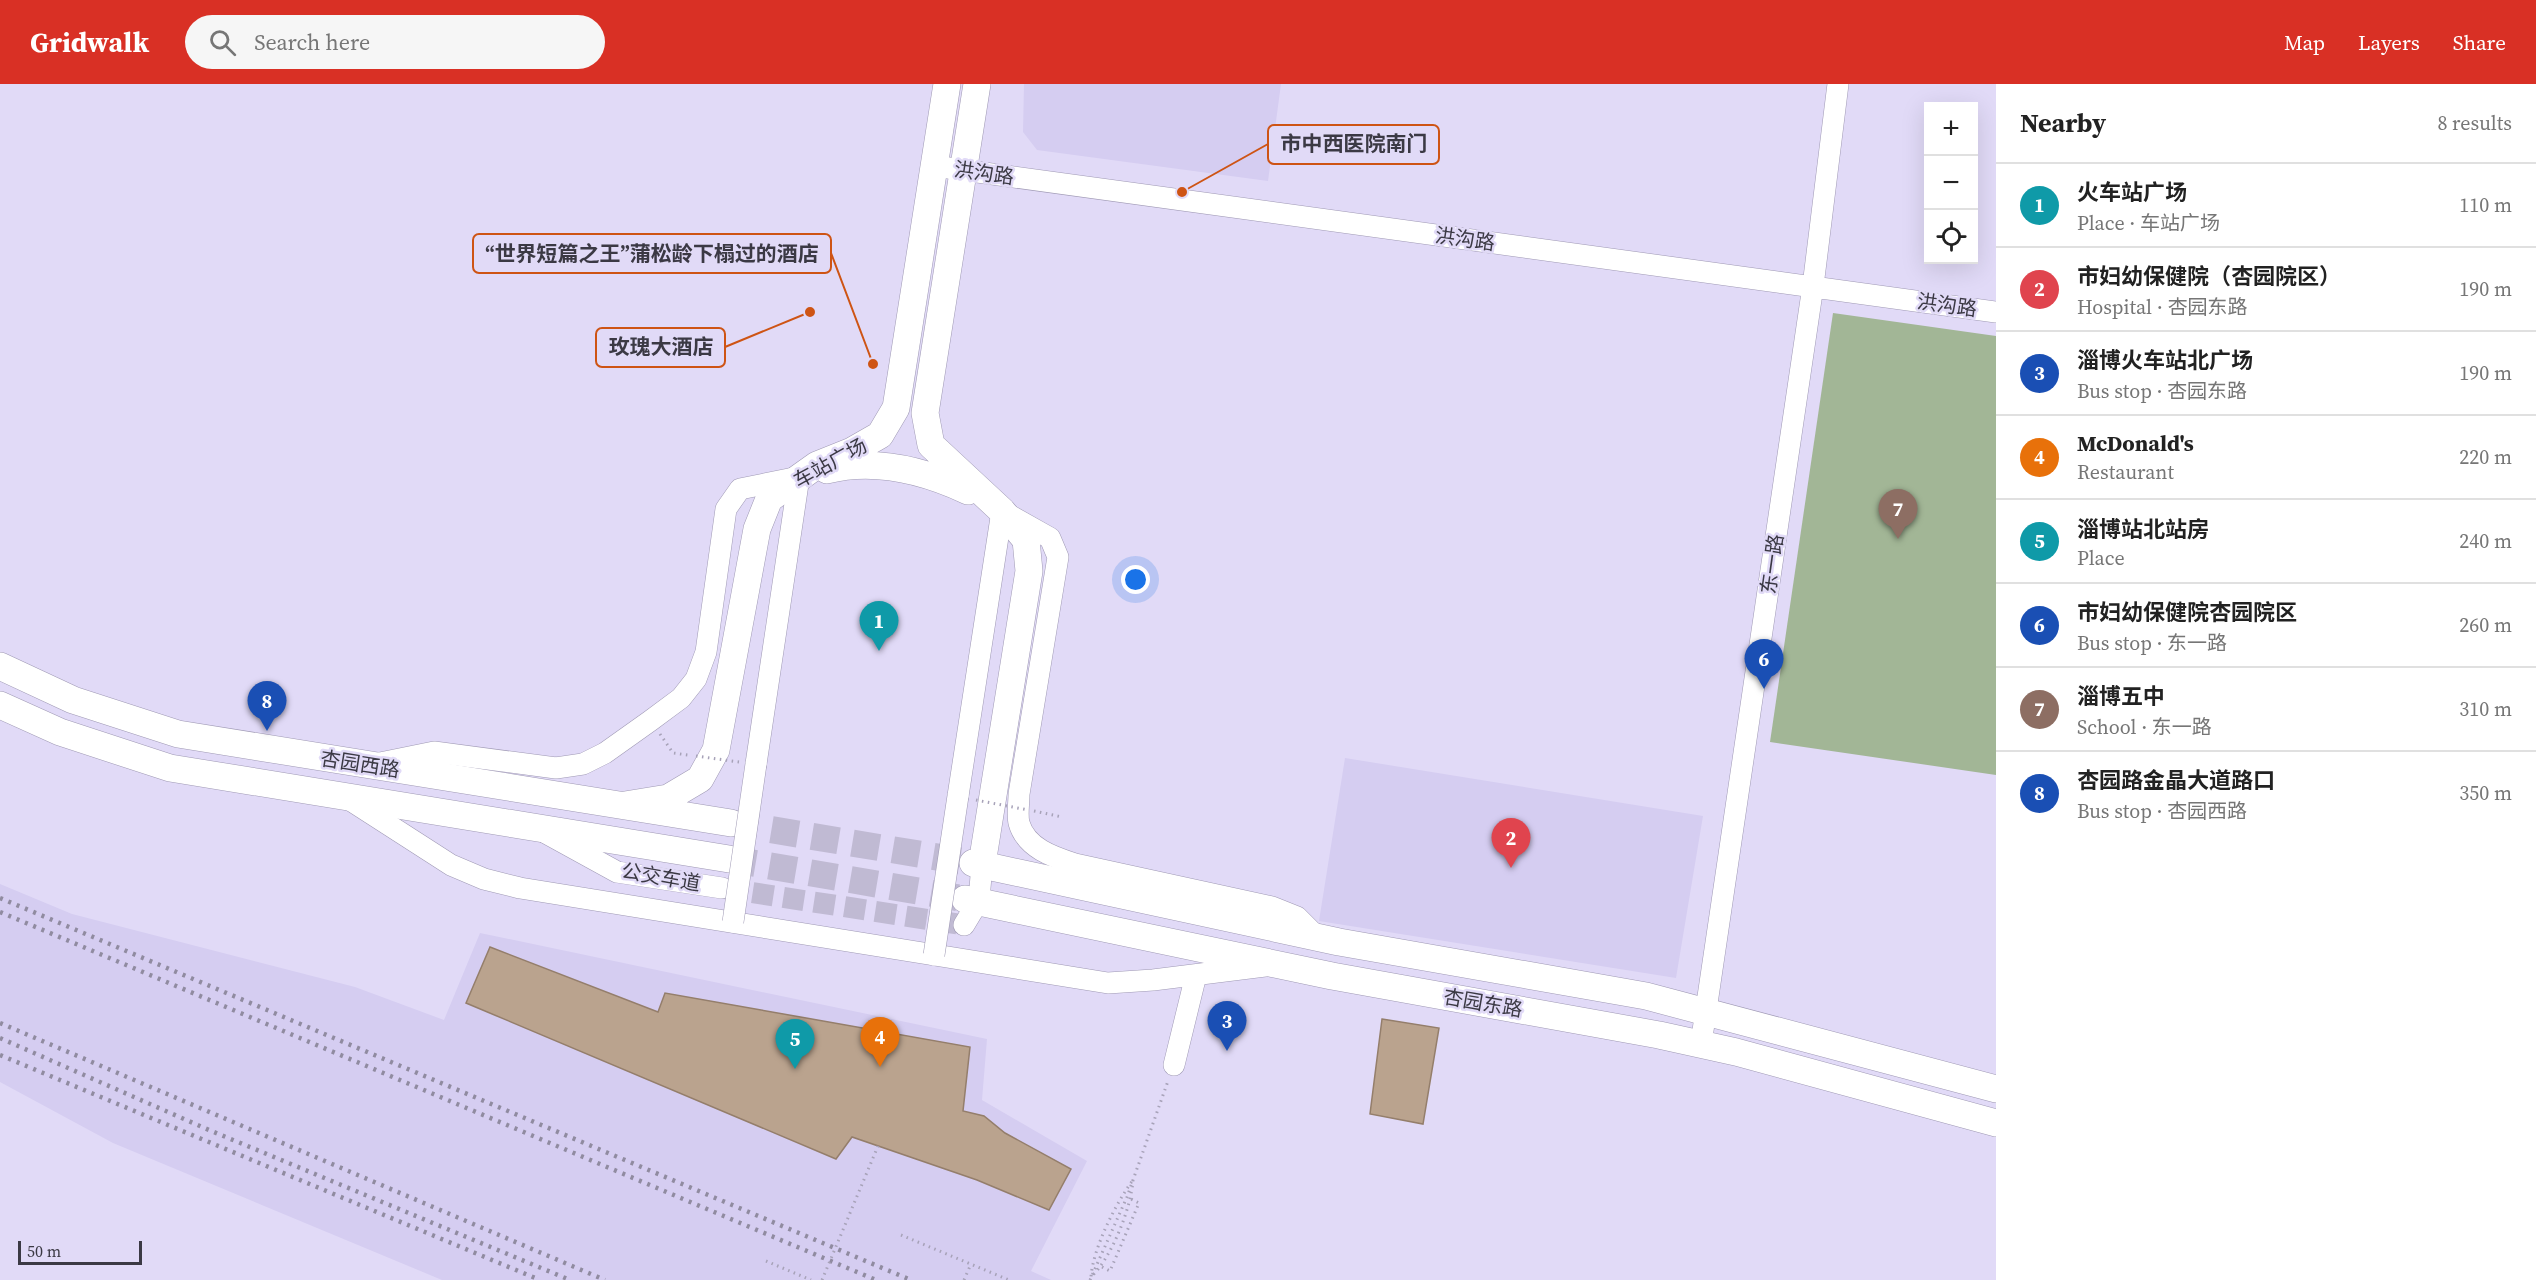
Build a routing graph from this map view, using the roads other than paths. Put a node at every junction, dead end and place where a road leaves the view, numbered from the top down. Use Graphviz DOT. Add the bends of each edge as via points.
graph roads {
  1 [pos="947,84"];
  2 [pos="977,84"];
  3 [pos="1838,84"];
  4 [pos="934,166"];
  5 [pos="963,170"];
  6 [pos="1813,286"];
  7 [pos="1996,312"];
  8 [pos="798,477"];
  9 [pos="1002,511"];
  10 [pos="0,666"];
  11 [pos="0,705"];
  12 [pos="369,765"];
  13 [pos="346,798"];
  14 [pos="625,806"];
  15 [pos="731,823"];
  16 [pos="538,829"];
  17 [pos="729,859"];
  18 [pos="978,864"];
  19 [pos="722,888"];
  20 [pos="969,908"];
  21 [pos="733,922"];
  22 [pos="1318,938"];
  23 [pos="934,955"];
  24 [pos="1276,965"];
  25 [pos="1196,975"];
  26 [pos="1707,1011"];
  27 [pos="1701,1044"];
  28 [pos="1174,1065"];
  29 [pos="1996,1089"];
  30 [pos="1996,1123"];
  1 -- 4 [label="main road, 车站广场"];
  2 -- 5 [label="main road"];
  3 -- 6 [label="street, 东一路"];
  4 -- 5 [label="street, 洪沟路"];
  4 -- 8 [label="main road, 车站广场" via="896,408 880,435"];
  5 -- 6 [label="street, 洪沟路"];
  5 -- 9 [label="main road" via="925,413 931,445"];
  6 -- 7 [label="street, 洪沟路"];
  6 -- 26 [label="street, 东一路"];
  8 -- 9 [label="main road" via="834,468 906,469 939,477"];
  8 -- 12 [label="street" via="740,489 726,509 706,652 696,679 681,698 605,753 583,764 556,768 434,752"];
  8 -- 14 [label="main road, 车站广场" via="770,499 757,529 716,750 700,779 668,798"];
  8 -- 21 [label="street, bridge"];
  9 -- 18 [label="main road" via="1026,540 1029,571"];
  9 -- 22 [label="street" via="1050,538 1058,557 1019,794 1019,823 1029,841 1048,855 1075,864 1272,908 1297,917"];
  9 -- 23 [label="street, bridge"];
  10 -- 12 [label="main road, 杏园西路" via="73,700 178,734"];
  11 -- 13 [label="main road, 杏园西路" via="60,732 170,768"];
  12 -- 14 [label="main road, 杏园西路"];
  13 -- 16 [label="main road, 杏园西路"];
  13 -- 21 [label="street" via="451,865 484,879"];
  14 -- 15 [label="main road, 杏园西路"];
  16 -- 17 [label="main road, 杏园西路"];
  16 -- 19 [label="street, 公交车道" via="617,872"];
  18 -- 20 [label="street"];
  18 -- 22 [label="main road, 杏园东路"];
  20 -- 24 [label="main road, 杏园东路"];
  21 -- 23 [label="street"];
  22 -- 26 [label="main road, 杏园东路" via="1646,996"];
  23 -- 25 [label="street" via="1108,983"];
  24 -- 25 [label="street"];
  24 -- 27 [label="main road, 杏园东路"];
  25 -- 28 [label="street"];
  26 -- 27 [label="street, 东一路"];
  26 -- 29 [label="main road, 杏园东路"];
  27 -- 30 [label="main road, 杏园东路"];
}
